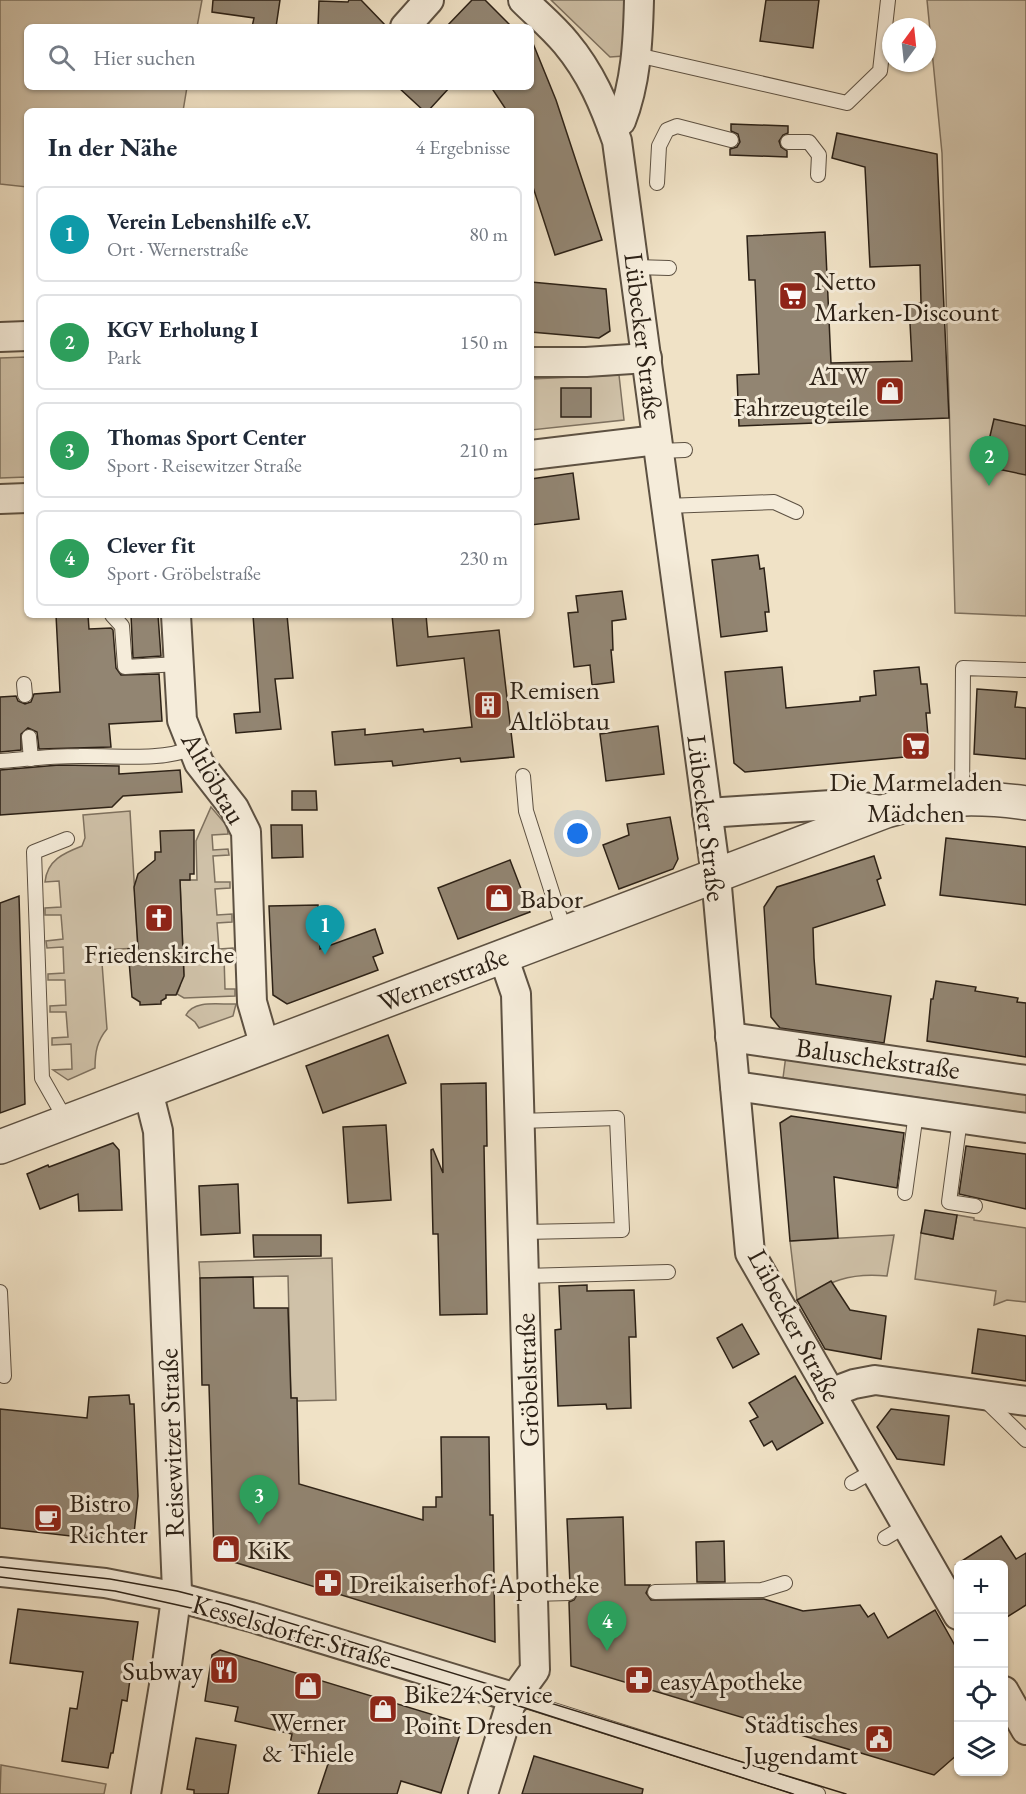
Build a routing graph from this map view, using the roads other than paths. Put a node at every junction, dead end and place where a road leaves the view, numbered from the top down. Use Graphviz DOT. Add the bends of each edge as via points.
graph roads {
  1 [pos="429,0"];
  2 [pos="523,0"];
  3 [pos="639,0"];
  4 [pos="888,0"];
  5 [pos="408,24"];
  6 [pos="637,55"];
  7 [pos="612,127"];
  8 [pos="731,140"];
  9 [pos="788,142"];
  10 [pos="818,176"];
  11 [pos="657,183"];
  12 [pos="635,267"];
  13 [pos="669,268"];
  14 [pos="24,336"];
  15 [pos="0,337"];
  16 [pos="647,358"];
  17 [pos="534,362"];
  18 [pos="667,447"];
  19 [pos="534,455"];
  20 [pos="24,498"];
  21 [pos="0,499"];
  22 [pos="666,506"];
  23 [pos="796,512"];
  24 [pos="115,618"];
  25 [pos="176,618"];
  26 [pos="179,664"];
  27 [pos="1026,670"];
  28 [pos="29,737"];
  29 [pos="193,748"];
  30 [pos="31,759"];
  31 [pos="0,761"];
  32 [pos="523,777"];
  33 [pos="962,798"];
  34 [pos="1026,803"];
  35 [pos="886,811"];
  36 [pos="707,813"];
  37 [pos="68,839"];
  38 [pos="716,876"];
  39 [pos="565,933"];
  40 [pos="503,956"];
  41 [pos="730,1037"];
  42 [pos="265,1047"];
  43 [pos="1026,1080"];
  44 [pos="735,1086"];
  45 [pos="148,1091"];
  46 [pos="916,1113"];
  47 [pos="960,1119"];
  48 [pos="519,1121"];
  49 [pos="67,1122"];
  50 [pos="1026,1128"];
  51 [pos="0,1147"];
  52 [pos="905,1193"];
  53 [pos="975,1206"];
  54 [pos="523,1232"];
  55 [pos="668,1272"];
  56 [pos="524,1276"];
  57 [pos="0,1292"];
  58 [pos="4,1376"];
  59 [pos="830,1393"];
  60 [pos="979,1395"];
  61 [pos="1026,1401"];
  62 [pos="1026,1440"];
  63 [pos="0,1572"];
  64 [pos="785,1584"];
  65 [pos="655,1592"];
  66 [pos="569,1593"];
  67 [pos="533,1594"];
  68 [pos="177,1597"];
  69 [pos="954,1607"];
  70 [pos="516,1698"];
  71 [pos="1008,1698"];
  72 [pos="1026,1730"];
  73 [pos="146,1794"];
  74 [pos="483,1794"];
  75 [pos="818,1794"];
  1 -- 5 [label="street"];
  2 -- 7 [label="street, Lübecker Straße" via="566,42 594,85"];
  3 -- 6 [label="street"];
  4 -- 6 [label="lane" via="880,71 847,103"];
  6 -- 7 [label="street" via="625,112"];
  7 -- 12 [label="street, Lübecker Straße"];
  8 -- 11 [label="lane" via="677,126 667,130 658,146"];
  9 -- 10 [label="lane" via="808,142 819,155"];
  12 -- 13 [label="lane"];
  12 -- 16 [label="street, Lübecker Straße"];
  14 -- 15 [label="street"];
  16 -- 17 [label="street"];
  16 -- 18 [label="street, Lübecker Straße"];
  18 -- 19 [label="street"];
  18 -- 22 [label="street, Lübecker Straße"];
  20 -- 21 [label="street"];
  22 -- 23 [label="lane" via="774,502"];
  22 -- 36 [label="street, Lübecker Straße"];
  24 -- 26 [label="lane" via="122,626 125,668"];
  25 -- 26 [label="street, Altlöbtau"];
  26 -- 29 [label="street, Altlöbtau" via="182,720"];
  27 -- 33 [label="lane" via="963,668"];
  28 -- 30 [label="lane"];
  29 -- 30 [label="lane" via="180,754"];
  29 -- 42 [label="street, Altlöbtau" via="246,832 252,1002"];
  30 -- 31 [label="lane"];
  32 -- 39 [label="lane" via="526,811"];
  33 -- 34 [label="street, Wernerstraße"];
  33 -- 35 [label="street, Wernerstraße" via="932,800"];
  35 -- 36 [label="street, Wernerstraße" via="847,804"];
  35 -- 38 [label="street, Wernerstraße"];
  36 -- 38 [label="street, Lübecker Straße"];
  37 -- 49 [label="lane" via="34,852 42,1077"];
  38 -- 39 [label="street, Wernerstraße"];
  38 -- 41 [label="street, Lübecker Straße"];
  39 -- 40 [label="street, Wernerstraße"];
  40 -- 42 [label="street, Wernerstraße"];
  40 -- 48 [label="street, Gröbelstraße" via="516,994"];
  41 -- 43 [label="street, Baluschekstraße"];
  41 -- 44 [label="street, Lübecker Straße"];
  42 -- 45 [label="street, Wernerstraße"];
  44 -- 46 [label="street, Baluschekstraße"];
  44 -- 59 [label="street, Lübecker Straße" via="750,1252"];
  45 -- 49 [label="street, Wernerstraße"];
  45 -- 68 [label="street, Reisewitzer Straße" via="158,1131"];
  46 -- 47 [label="street, Baluschekstraße"];
  46 -- 52 [label="lane"];
  47 -- 50 [label="street, Baluschekstraße"];
  47 -- 53 [label="lane" via="949,1202"];
  48 -- 54 [label="street, Gröbelstraße"];
  48 -- 54 [label="lane" via="617,1118 622,1230"];
  49 -- 51 [label="street, Wernerstraße"];
  54 -- 56 [label="street, Gröbelstraße"];
  55 -- 56 [label="lane"];
  56 -- 67 [label="street, Gröbelstraße"];
  57 -- 58 [label="lane"];
  59 -- 60 [label="street" via="875,1380"];
  59 -- 69 [label="street, Lübecker Straße" via="864,1476 896,1532"];
  60 -- 61 [label="street"];
  60 -- 62 [label="lane"];
  63 -- 68 [label="street, Kesselsdorfer Straße" via="118,1585"];
  64 -- 65 [label="lane" via="762,1590"];
  66 -- 67 [label="lane"];
  67 -- 70 [label="street, Gröbelstraße" via="535,1670"];
  68 -- 70 [label="street, Kesselsdorfer Straße"];
  68 -- 73 [label="street, Reisewitzer Straße"];
  70 -- 74 [label="street, Gröbelstraße" via="502,1727"];
  70 -- 75 [label="lane, Kesselsdorfer Straße"];
  71 -- 72 [label="street"];
}
